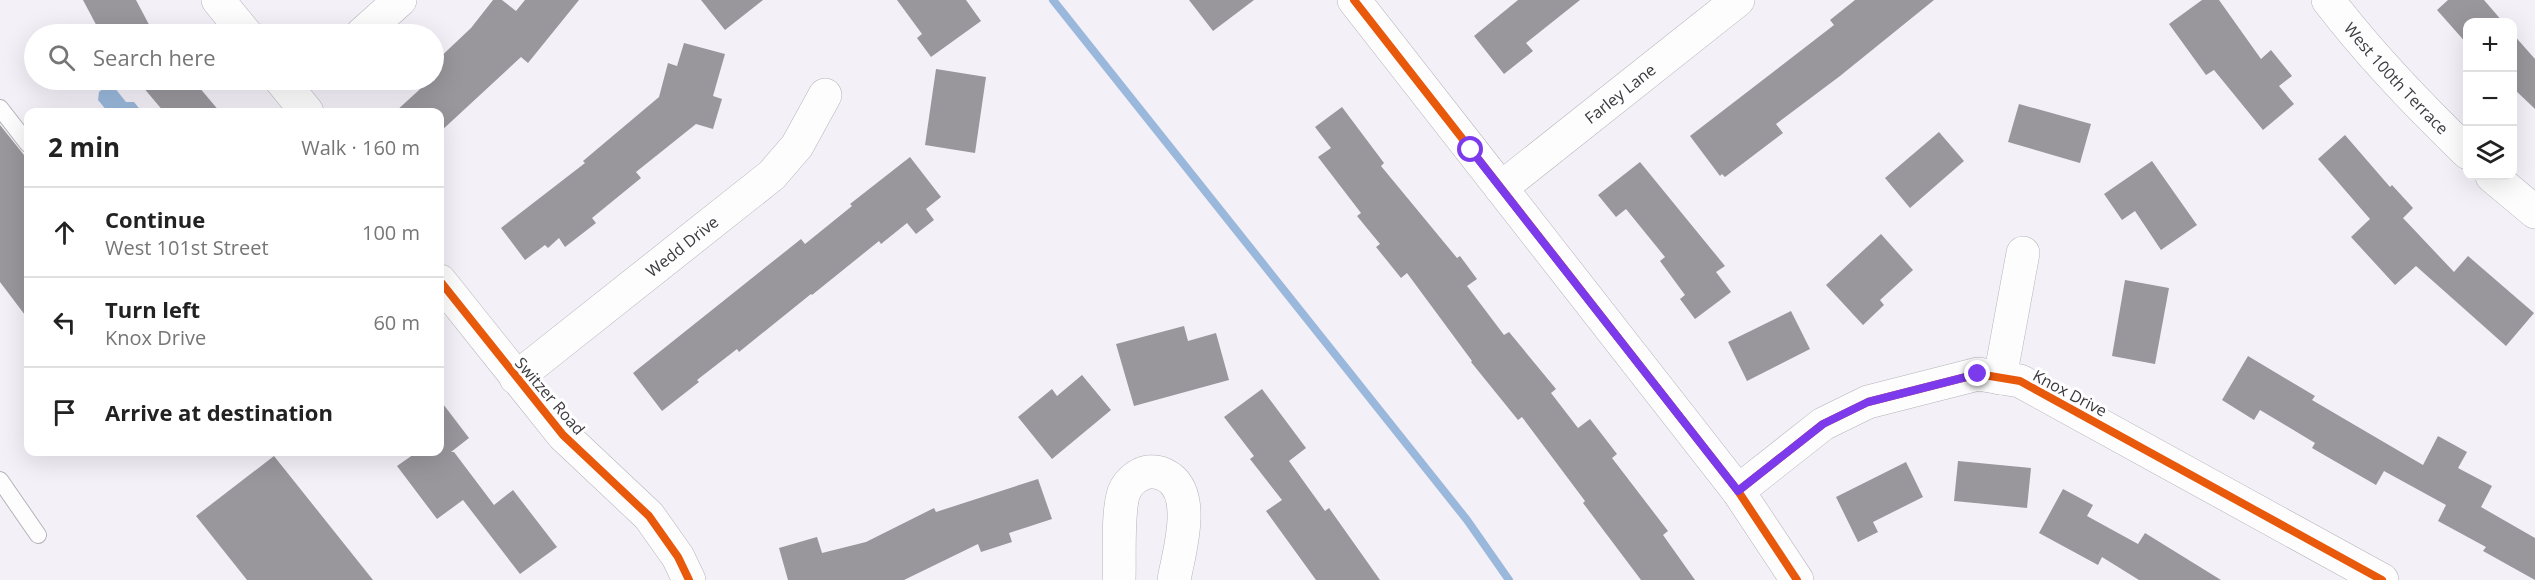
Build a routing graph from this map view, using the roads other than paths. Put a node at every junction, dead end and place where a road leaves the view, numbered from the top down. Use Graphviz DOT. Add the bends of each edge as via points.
graph roads {
  1 [pos="218,0"];
  2 [pos="400,0"];
  3 [pos="1354,0"];
  4 [pos="1738,0"];
  5 [pos="2328,0"];
  6 [pos="238,24"];
  7 [pos="373,24"];
  8 [pos="825,95"];
  9 [pos="0,108"];
  10 [pos="24,139"];
  11 [pos="2463,148"];
  12 [pos="2497,180"];
  13 [pos="1501,188"];
  14 [pos="2535,212"];
  15 [pos="2023,253"];
  16 [pos="444,286"];
  17 [pos="516,378"];
  18 [pos="2000,378"];
  19 [pos="0,480"];
  20 [pos="1738,491"];
  21 [pos="38,535"];
  22 [pos="689,580"];
  23 [pos="1119,580"];
  24 [pos="1174,580"];
  25 [pos="1797,580"];
  26 [pos="2382,580"];
  1 -- 6 [label="street"];
  2 -- 7 [label="street"];
  3 -- 13 [label="street"];
  4 -- 13 [label="street, Farley Lane"];
  5 -- 11 [label="street, West 100th Terrace" via="2418,105"];
  8 -- 17 [label="street, Wedd Drive" via="797,146 772,175"];
  9 -- 10 [label="lane"];
  12 -- 14 [label="street"];
  13 -- 20 [label="street"];
  15 -- 18 [label="street"];
  16 -- 17 [label="street, Switzer Road"];
  17 -- 22 [label="street, Switzer Road" via="563,435 649,516"];
  18 -- 20 [label="street, Knox Drive" via="1978,374 1868,402 1823,424"];
  18 -- 26 [label="street, Knox Drive" via="2020,381"];
  19 -- 21 [label="lane"];
  20 -- 25 [label="street"];
  23 -- 24 [label="street" via="1124,491 1133,478 1161,472 1182,492 1185,517"];
}
